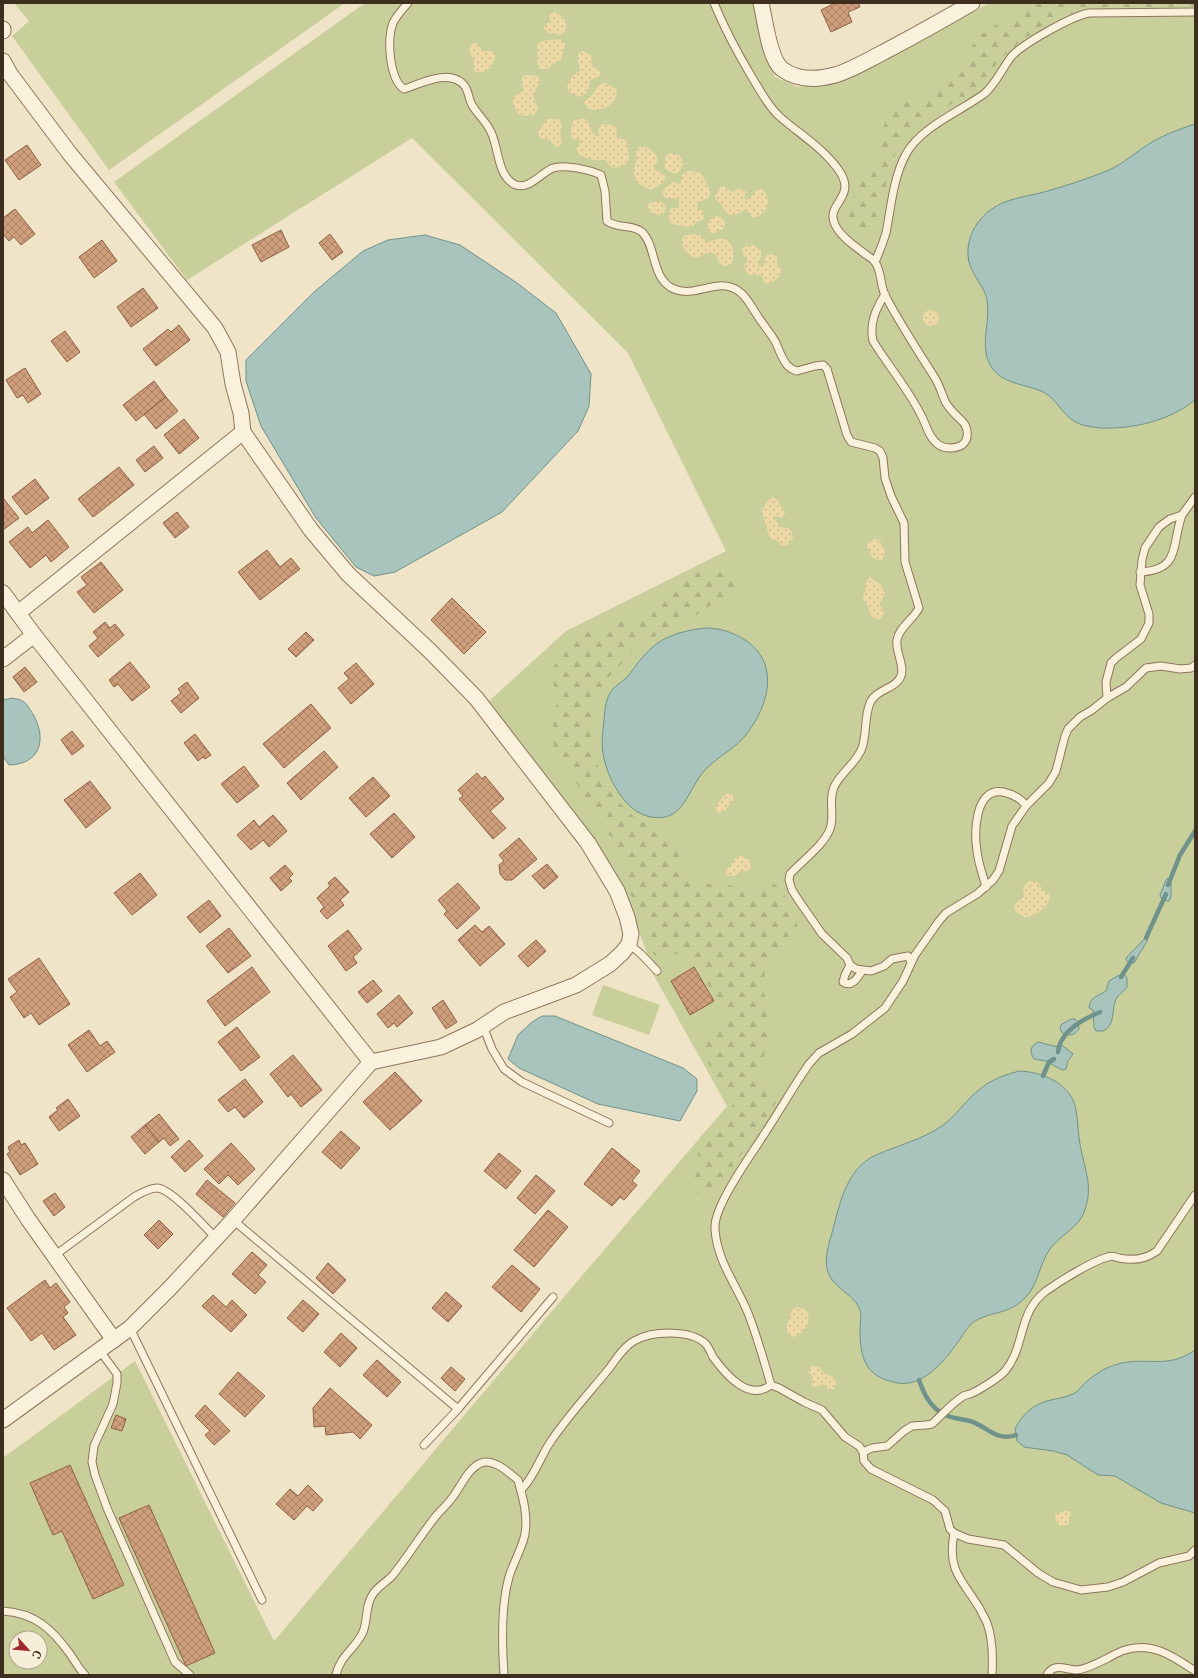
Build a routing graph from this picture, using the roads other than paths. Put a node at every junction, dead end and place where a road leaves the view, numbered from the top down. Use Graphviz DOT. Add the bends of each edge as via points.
graph roads {
  1 [pos="408,3"];
  2 [pos="714,3"];
  3 [pos="761,3"];
  4 [pos="972,3"];
  5 [pos="1195,12"];
  6 [pos="3,61"];
  7 [pos="875,262"];
  8 [pos="884,294"];
  9 [pos="243,432"];
  10 [pos="1195,497"];
  11 [pos="1182,515"];
  12 [pos="1140,572"];
  13 [pos="3,593"];
  14 [pos="18,613"];
  15 [pos="34,635"];
  16 [pos="3,659"];
  17 [pos="1195,665"];
  18 [pos="1106,698"];
  19 [pos="1026,806"];
  20 [pos="986,887"];
  21 [pos="629,944"];
  22 [pos="911,962"];
  23 [pos="850,965"];
  24 [pos="657,971"];
  25 [pos="862,971"];
  26 [pos="483,1026"];
  27 [pos="371,1062"];
  28 [pos="609,1123"];
  29 [pos="3,1180"];
  30 [pos="1195,1195"];
  31 [pos="233,1220"];
  32 [pos="216,1238"];
  33 [pos="54,1256"];
  34 [pos="554,1297"];
  35 [pos="130,1328"];
  36 [pos="114,1340"];
  37 [pos="100,1351"];
  38 [pos="771,1385"];
  39 [pos="458,1409"];
  40 [pos="3,1420"];
  41 [pos="424,1445"];
  42 [pos="863,1452"];
  43 [pos="521,1490"];
  44 [pos="954,1533"];
  45 [pos="1195,1550"];
  46 [pos="262,1600"];
  47 [pos="3,1611"];
  48 [pos="1195,1671"];
  49 [pos="1075,1672"];
  50 [pos="84,1675"];
  51 [pos="190,1675"];
  52 [pos="336,1675"];
  53 [pos="504,1675"];
  54 [pos="992,1675"];
  55 [pos="1047,1675"];
  1 -- 23 [label="lane" via="397,16 390,40 390,54 400,87 404,89 443,78 459,81 468,93 475,111 491,131 502,170 516,185 527,185 553,168 593,171 601,175 608,221 616,226 641,232 646,238 658,271 672,288 681,292 720,285 734,288 741,293 768,329 786,364 797,371 823,365 827,369 851,442 880,451 892,496 904,523 905,562 919,608 904,626 896,641 901,676 897,682 874,696 867,713 865,737 860,752 833,789 833,817 830,829 826,837 790,874 789,880 792,890 822,934 847,958"];
  2 -- 7 [label="lane" via="734,48 766,100 778,115 812,141 839,170 846,187 833,213 833,220 836,227"];
  3 -- 4 [label="street" via="774,57 781,68 796,76 810,78 849,70"];
  5 -- 7 [label="lane" via="1089,13 1067,21 1024,46 1012,56 986,92 928,130 912,145 898,177 885,235"];
  6 -- 9 [label="street" via="70,154 215,328 228,352"];
  7 -- 8 [label="lane"];
  8 -- 8 [label="lane" via="940,386 946,402 964,423 968,433 967,439 955,448 939,445 932,437 916,404 873,341 871,332 874,316"];
  9 -- 14 [label="street"];
  9 -- 21 [label="street" via="315,536 348,574 476,698 588,843 617,891 631,934"];
  10 -- 11 [label="lane"];
  11 -- 12 [label="lane" via="1170,519 1159,527 1150,539"];
  11 -- 12 [label="lane" via="1170,560 1160,569"];
  12 -- 18 [label="lane" via="1140,585 1150,623 1141,639 1111,663 1106,682"];
  13 -- 14 [label="street"];
  14 -- 15 [label="street"];
  15 -- 16 [label="street"];
  15 -- 27 [label="street"];
  17 -- 18 [label="lane" via="1180,669 1161,666 1146,668 1126,687"];
  18 -- 19 [label="lane" via="1068,729 1056,771"];
  19 -- 20 [label="lane" via="1012,826 999,871"];
  19 -- 20 [label="lane" via="1022,800 996,791 983,801 979,810 976,850"];
  20 -- 22 [label="lane" via="946,913"];
  21 -- 24 [label="lane"];
  21 -- 26 [label="street" via="610,964 576,985 504,1012"];
  22 -- 25 [label="lane" via="908,956 898,957 877,970"];
  22 -- 38 [label="lane" via="899,988 885,1008 852,1034 819,1053 809,1064 739,1170 716,1218 717,1246 747,1312"];
  23 -- 25 [label="lane"];
  23 -- 25 [label="lane" via="843,982 846,984 856,980"];
  26 -- 27 [label="street" via="441,1047"];
  26 -- 28 [label="lane" via="492,1049 504,1069 522,1082"];
  27 -- 31 [label="street"];
  29 -- 33 [label="street"];
  30 -- 42 [label="lane" via="1157,1251 1150,1256 1129,1260 1108,1256 1047,1291 1031,1307 1016,1351 1006,1370 998,1377 971,1394 962,1396 932,1424 912,1426 887,1446"];
  31 -- 32 [label="street"];
  31 -- 39 [label="lane"];
  32 -- 33 [label="lane" via="177,1199 158,1188 134,1197"];
  32 -- 35 [label="street"];
  33 -- 36 [label="street"];
  34 -- 39 [label="lane"];
  35 -- 36 [label="street"];
  35 -- 46 [label="lane"];
  36 -- 37 [label="street"];
  37 -- 40 [label="street"];
  37 -- 51 [label="lane" via="117,1374 117,1383 113,1404 94,1446 92,1462 95,1475 175,1662"];
  38 -- 42 [label="lane" via="822,1410 845,1437"];
  38 -- 43 [label="lane" via="763,1390 746,1389 725,1372 707,1345 693,1337 684,1334 642,1337 625,1349 586,1396 551,1442 534,1474"];
  39 -- 41 [label="lane"];
  42 -- 44 [label="lane" via="864,1461 871,1469 940,1505"];
  43 -- 52 [label="lane" via="518,1480 493,1463 482,1463 474,1468 399,1568 372,1595 363,1631 342,1660"];
  43 -- 53 [label="lane" via="526,1511 525,1535 509,1577 505,1599 502,1650"];
  44 -- 45 [label="lane" via="968,1539 1004,1545 1052,1582 1081,1590 1108,1587 1123,1582 1160,1563 1189,1556"];
  44 -- 54 [label="lane" via="952,1562 959,1579 987,1622 992,1641"];
  47 -- 50 [label="lane" via="18,1612 34,1618 50,1629"];
  48 -- 49 [label="lane" via="1157,1648 1142,1647 1125,1650"];
  49 -- 55 [label="lane" via="1064,1667 1054,1668"];
}
